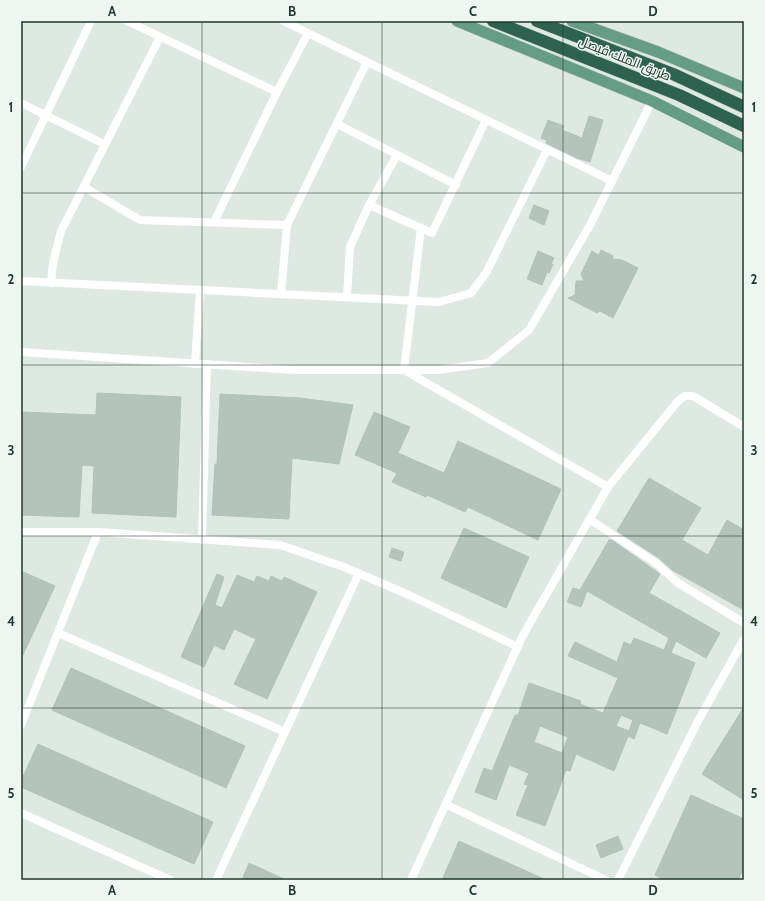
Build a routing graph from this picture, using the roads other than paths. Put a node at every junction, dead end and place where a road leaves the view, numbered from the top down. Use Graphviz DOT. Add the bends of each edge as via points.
graph roads {
  1 [pos="91,21"];
  2 [pos="127,21"];
  3 [pos="283,21"];
  4 [pos="457,21"];
  5 [pos="493,21"];
  6 [pos="537,21"];
  7 [pos="572,21"];
  8 [pos="308,33"];
  9 [pos="160,37"];
  10 [pos="367,62"];
  11 [pos="744,88"];
  12 [pos="277,92"];
  13 [pos="652,100"];
  14 [pos="21,104"];
  15 [pos="744,107"];
  16 [pos="45,116"];
  17 [pos="486,120"];
  18 [pos="337,124"];
  19 [pos="744,126"];
  20 [pos="104,144"];
  21 [pos="744,147"];
  22 [pos="547,150"];
  23 [pos="398,155"];
  24 [pos="21,166"];
  25 [pos="612,181"];
  26 [pos="456,185"];
  27 [pos="84,187"];
  28 [pos="369,205"];
  29 [pos="214,222"];
  30 [pos="287,225"];
  31 [pos="421,228"];
  32 [pos="21,281"];
  33 [pos="52,283"];
  34 [pos="200,290"];
  35 [pos="281,294"];
  36 [pos="347,297"];
  37 [pos="412,301"];
  38 [pos="21,352"];
  39 [pos="196,364"];
  40 [pos="206,364"];
  41 [pos="404,370"];
  42 [pos="744,427"];
  43 [pos="608,487"];
  44 [pos="589,519"];
  45 [pos="21,532"];
  46 [pos="98,532"];
  47 [pos="202,540"];
  48 [pos="358,573"];
  49 [pos="744,623"];
  50 [pos="58,633"];
  51 [pos="744,639"];
  52 [pos="518,646"];
  53 [pos="21,725"];
  54 [pos="285,732"];
  55 [pos="447,805"];
  56 [pos="21,813"];
  57 [pos="170,880"];
  58 [pos="216,880"];
  59 [pos="411,880"];
  60 [pos="606,880"];
  61 [pos="618,880"];
  1 -- 16 [label="street"];
  2 -- 9 [label="street"];
  3 -- 8 [label="street"];
  4 -- 13 [label="main road"];
  5 -- 19 [label="highway, طريق الملك فيصل" via="679,95"];
  6 -- 15 [label="highway, طريق الملك فيصل" via="673,74"];
  7 -- 11 [label="main road" via="658,52"];
  8 -- 10 [label="street"];
  8 -- 12 [label="street"];
  9 -- 12 [label="street"];
  9 -- 20 [label="street"];
  10 -- 17 [label="street"];
  10 -- 18 [label="street"];
  12 -- 29 [label="street"];
  13 -- 21 [label="main road"];
  13 -- 25 [label="street"];
  14 -- 16 [label="street"];
  16 -- 20 [label="street"];
  16 -- 24 [label="street"];
  17 -- 22 [label="street"];
  17 -- 26 [label="street"];
  18 -- 23 [label="street"];
  18 -- 30 [label="street"];
  20 -- 27 [label="street"];
  22 -- 25 [label="street"];
  22 -- 37 [label="street" via="486,273 471,293 439,302"];
  23 -- 26 [label="street"];
  23 -- 28 [label="street"];
  25 -- 41 [label="street" via="590,225 529,330 488,363 438,370"];
  26 -- 31 [label="street" via="432,233"];
  27 -- 29 [label="street" via="140,220"];
  27 -- 33 [label="street" via="61,231 53,263"];
  28 -- 31 [label="street"];
  28 -- 36 [label="street" via="350,247"];
  29 -- 30 [label="street"];
  30 -- 35 [label="street"];
  31 -- 37 [label="street"];
  32 -- 33 [label="street"];
  33 -- 34 [label="street"];
  34 -- 35 [label="street"];
  34 -- 39 [label="street"];
  35 -- 36 [label="street"];
  36 -- 37 [label="street"];
  37 -- 41 [label="street"];
  38 -- 39 [label="street"];
  39 -- 40 [label="street"];
  40 -- 41 [label="street" via="295,370"];
  40 -- 47 [label="street"];
  41 -- 43 [label="street"];
  42 -- 43 [label="street" via="692,396 685,396 678,401"];
  43 -- 44 [label="street"];
  44 -- 49 [label="street" via="656,563 678,583"];
  44 -- 52 [label="street"];
  45 -- 46 [label="street"];
  46 -- 47 [label="street"];
  46 -- 50 [label="street"];
  47 -- 48 [label="street" via="280,545"];
  48 -- 52 [label="street"];
  48 -- 54 [label="street"];
  50 -- 53 [label="street"];
  50 -- 54 [label="street"];
  51 -- 61 [label="street" via="698,721"];
  52 -- 55 [label="street"];
  54 -- 58 [label="street"];
  55 -- 59 [label="street"];
  55 -- 60 [label="street"];
  56 -- 57 [label="street"];
}
